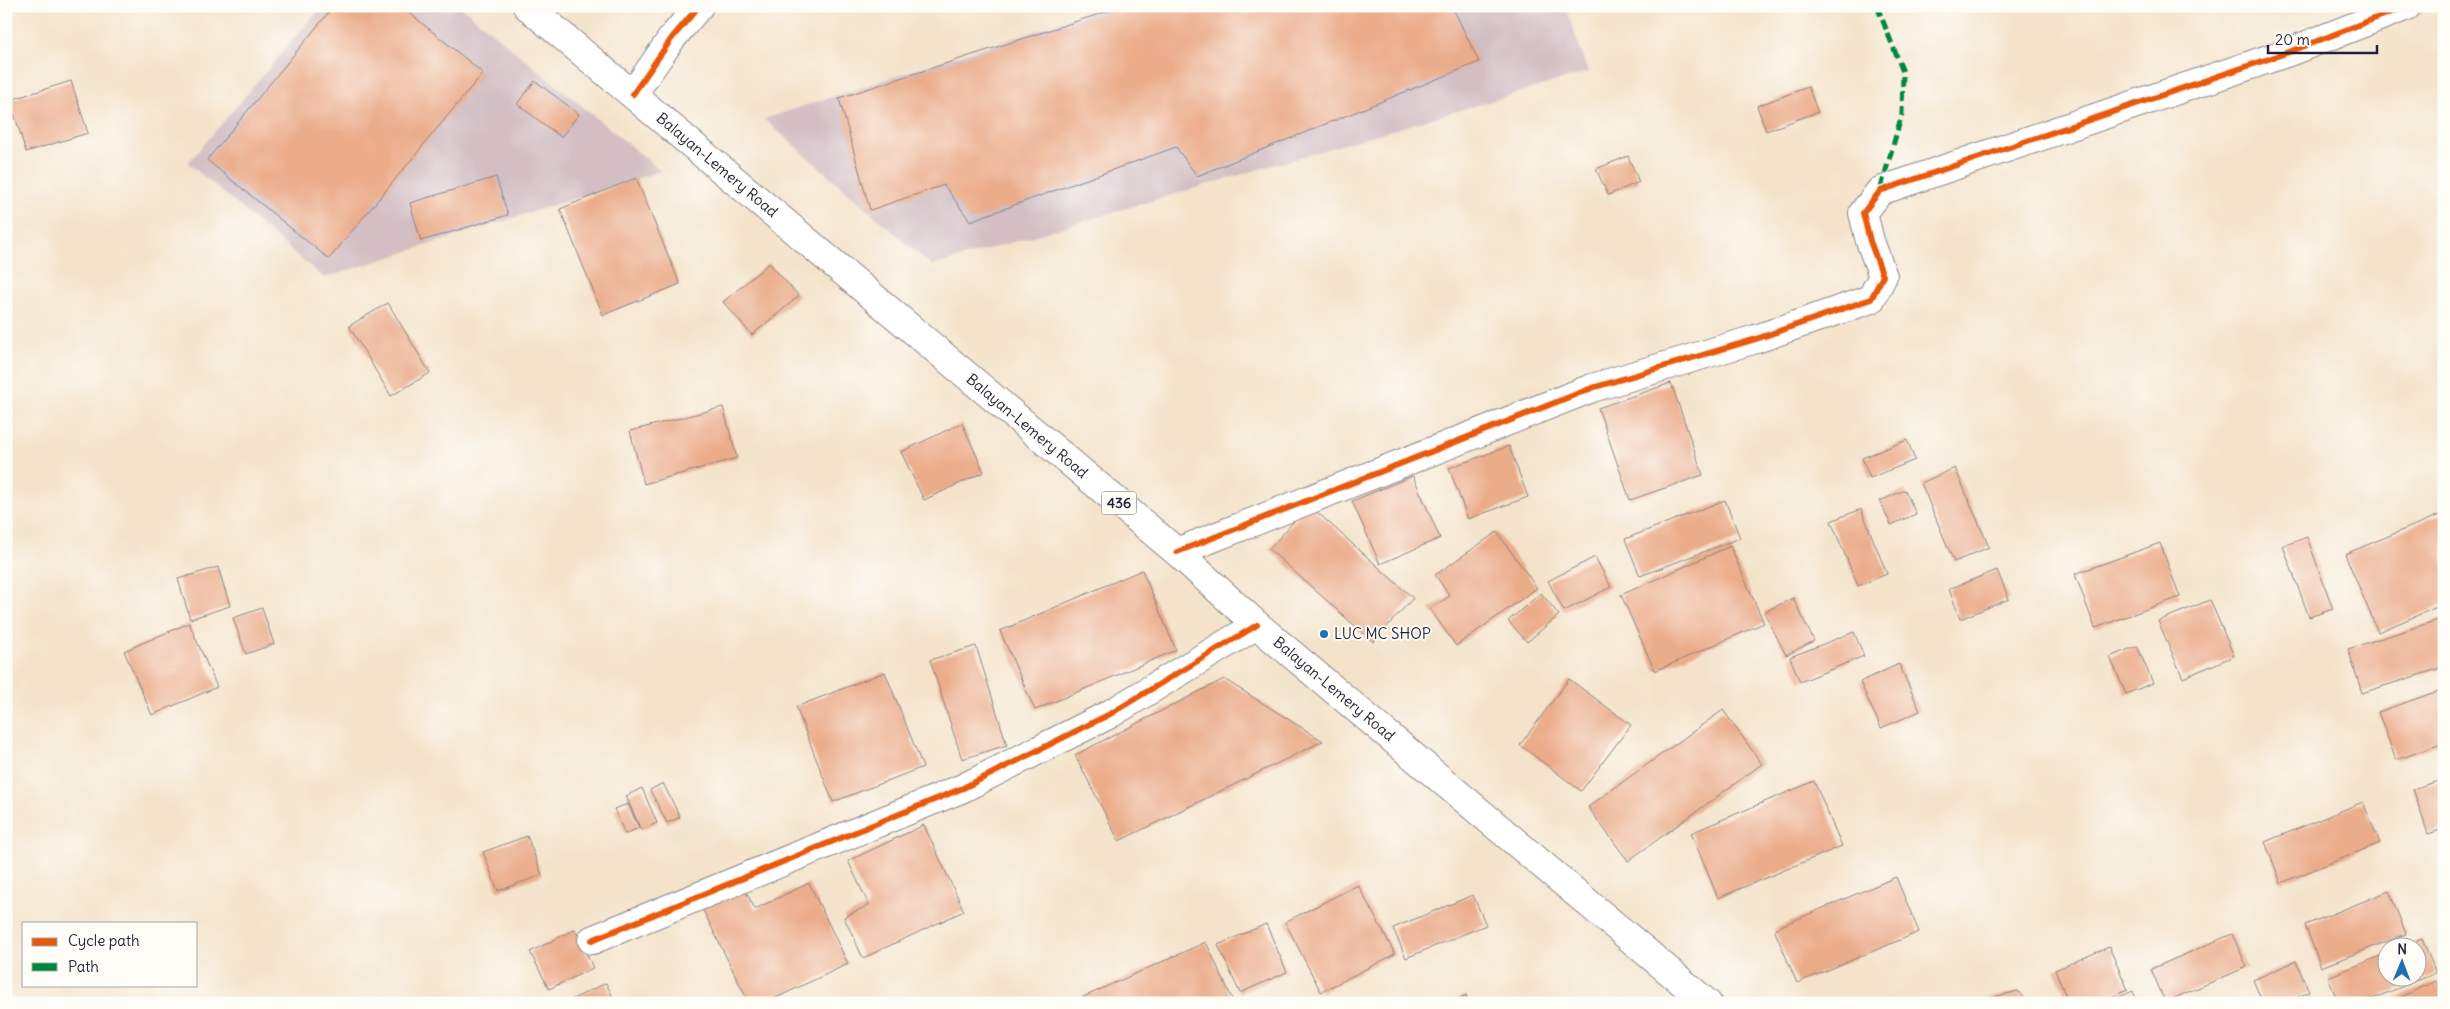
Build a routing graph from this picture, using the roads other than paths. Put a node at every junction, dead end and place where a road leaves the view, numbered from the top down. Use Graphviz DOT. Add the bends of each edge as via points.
graph roads {
  1 [pos="527,6"];
  2 [pos="699,6"];
  3 [pos="2407,6"];
  4 [pos="633,94"];
  5 [pos="1177,552"];
  6 [pos="1257,625"];
  7 [pos="592,940"];
  8 [pos="1708,1003"];
  1 -- 4 [label="street, Balayan-Lemery Road / 436"];
  2 -- 4 [label="street"];
  3 -- 5 [label="street" via="2289,52 1880,191 1863,213 1883,276 1871,299 1756,339 1592,388"];
  4 -- 5 [label="street, Balayan-Lemery Road / 436"];
  5 -- 6 [label="street, Balayan-Lemery Road / 436"];
  6 -- 7 [label="street" via="1110,714 963,788"];
  6 -- 8 [label="street, Balayan-Lemery Road / 436"];
}
